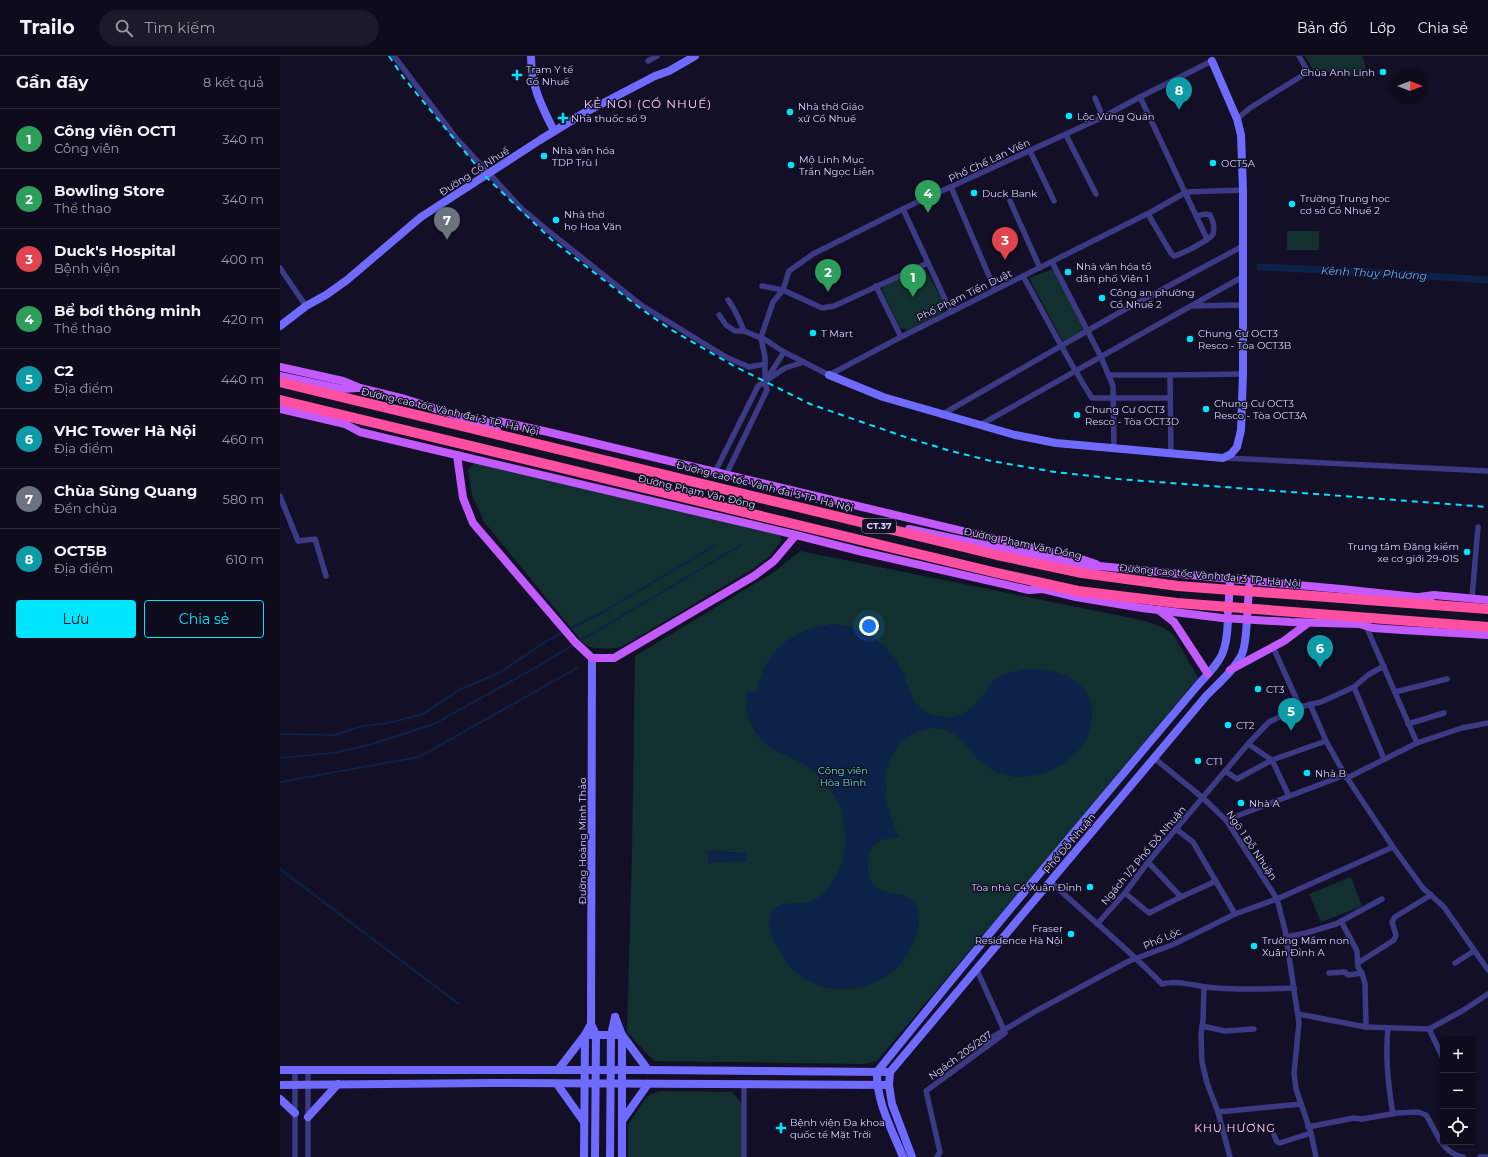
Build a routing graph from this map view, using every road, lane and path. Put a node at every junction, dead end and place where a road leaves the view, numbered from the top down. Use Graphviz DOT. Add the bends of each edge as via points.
graph roads {
  1 [pos="394,56"];
  2 [pos="531,56"];
  3 [pos="657,56"];
  4 [pos="695,56"];
  5 [pos="1299,56"];
  6 [pos="648,61"];
  7 [pos="1212,61"];
  8 [pos="1140,97"];
  9 [pos="1095,98"];
  10 [pos="1104,117"];
  11 [pos="1237,119"];
  12 [pos="554,131"];
  13 [pos="1066,134"];
  14 [pos="1030,151"];
  15 [pos="489,173"];
  16 [pos="951,187"];
  17 [pos="1244,190"];
  18 [pos="1186,192"];
  19 [pos="1096,194"];
  20 [pos="1010,201"];
  21 [pos="1054,201"];
  22 [pos="903,209"];
  23 [pos="1148,214"];
  24 [pos="1196,216"];
  25 [pos="1207,239"];
  26 [pos="1243,246"];
  27 [pos="1052,262"];
  28 [pos="928,263"];
  29 [pos="280,268"];
  30 [pos="1040,268"];
  31 [pos="1023,276"];
  32 [pos="1244,276"];
  33 [pos="762,286"];
  34 [pos="876,286"];
  35 [pos="783,290"];
  36 [pos="995,290"];
  37 [pos="728,300"];
  38 [pos="1243,305"];
  39 [pos="306,306"];
  40 [pos="1191,306"];
  41 [pos="951,312"];
  42 [pos="719,315"];
  43 [pos="280,326"];
  44 [pos="744,331"];
  45 [pos="1088,331"];
  46 [pos="901,337"];
  47 [pos="761,338"];
  48 [pos="1062,345"];
  49 [pos="784,352"];
  50 [pos="1101,357"];
  51 [pos="804,362"];
  52 [pos="765,364"];
  53 [pos="280,368"];
  54 [pos="1076,371"];
  55 [pos="1243,374"];
  56 [pos="829,375"];
  57 [pos="1109,375"];
  58 [pos="1170,375"];
  59 [pos="280,376"];
  60 [pos="280,382"];
  61 [pos="765,382"];
  62 [pos="360,388"];
  63 [pos="1114,398"];
  64 [pos="1170,398"];
  65 [pos="280,400"];
  66 [pos="280,409"];
  67 [pos="941,415"];
  68 [pos="477,422"];
  69 [pos="344,424"];
  70 [pos="980,425"];
  71 [pos="1114,449"];
  72 [pos="1171,454"];
  73 [pos="457,455"];
  74 [pos="1223,458"];
  75 [pos="1488,471"];
  76 [pos="715,472"];
  77 [pos="726,474"];
  78 [pos="280,496"];
  79 [pos="1478,527"];
  80 [pos="796,535"];
  81 [pos="1099,566"];
  82 [pos="326,576"];
  83 [pos="1230,579"];
  84 [pos="1249,581"];
  85 [pos="1043,589"];
  86 [pos="1416,597"];
  87 [pos="1472,598"];
  88 [pos="1488,600"];
  89 [pos="1488,606"];
  90 [pos="1488,609"];
  91 [pos="1159,610"];
  92 [pos="1228,618"];
  93 [pos="1247,620"];
  94 [pos="1308,623"];
  95 [pos="1363,625"];
  96 [pos="1488,628"];
  97 [pos="1488,635"];
  98 [pos="1273,647"];
  99 [pos="592,658"];
  100 [pos="1384,666"];
  101 [pos="1230,670"];
  102 [pos="1208,674"];
  103 [pos="1447,679"];
  104 [pos="1354,687"];
  105 [pos="1395,692"];
  106 [pos="1310,704"];
  107 [pos="1300,706"];
  108 [pos="1444,714"];
  109 [pos="1488,723"];
  110 [pos="1408,724"];
  111 [pos="1326,741"];
  112 [pos="1417,743"];
  113 [pos="1248,744"];
  114 [pos="1154,758"];
  115 [pos="1384,759"];
  116 [pos="1272,760"];
  117 [pos="1225,770"];
  118 [pos="1346,777"];
  119 [pos="1289,796"];
  120 [pos="1203,798"];
  121 [pos="1226,820"];
  122 [pos="1176,829"];
  123 [pos="1393,847"];
  124 [pos="1148,862"];
  125 [pos="1050,881"];
  126 [pos="1216,881"];
  127 [pos="1125,892"];
  128 [pos="1431,895"];
  129 [pos="1181,896"];
  130 [pos="1277,899"];
  131 [pos="1382,899"];
  132 [pos="1014,904"];
  133 [pos="1024,913"];
  134 [pos="1235,914"];
  135 [pos="1342,921"];
  136 [pos="1097,924"];
  137 [pos="1286,937"];
  138 [pos="1474,951"];
  139 [pos="1137,958"];
  140 [pos="1358,963"];
  141 [pos="1456,963"];
  142 [pos="976,968"];
  143 [pos="1488,970"];
  144 [pos="1329,973"];
  145 [pos="1362,973"];
  146 [pos="1204,987"];
  147 [pos="1294,988"];
  148 [pos="1488,994"];
  149 [pos="1298,1014"];
  150 [pos="592,1024"];
  151 [pos="1202,1026"];
  152 [pos="1366,1027"];
  153 [pos="1254,1029"];
  154 [pos="1388,1029"];
  155 [pos="1429,1029"];
  156 [pos="1005,1031"];
  157 [pos="585,1035"];
  158 [pos="596,1035"];
  159 [pos="611,1035"];
  160 [pos="622,1035"];
  161 [pos="986,1047"];
  162 [pos="1440,1052"];
  163 [pos="280,1070"];
  164 [pos="295,1070"];
  165 [pos="308,1070"];
  166 [pos="558,1070"];
  167 [pos="585,1070"];
  168 [pos="596,1070"];
  169 [pos="610,1070"];
  170 [pos="622,1070"];
  171 [pos="648,1070"];
  172 [pos="744,1070"];
  173 [pos="877,1072"];
  174 [pos="890,1072"];
  175 [pos="280,1084"];
  176 [pos="294,1084"];
  177 [pos="308,1084"];
  178 [pos="338,1084"];
  179 [pos="557,1084"];
  180 [pos="585,1084"];
  181 [pos="595,1084"];
  182 [pos="610,1084"];
  183 [pos="622,1084"];
  184 [pos="648,1084"];
  185 [pos="744,1085"];
  186 [pos="877,1085"];
  187 [pos="889,1085"];
  188 [pos="280,1099"];
  189 [pos="1301,1104"];
  190 [pos="1218,1112"];
  191 [pos="295,1113"];
  192 [pos="1394,1114"];
  193 [pos="308,1117"];
  194 [pos="610,1121"];
  195 [pos="622,1121"];
  196 [pos="584,1122"];
  197 [pos="595,1122"];
  198 [pos="1308,1127"];
  199 [pos="1311,1133"];
  200 [pos="1274,1134"];
  201 [pos="1450,1155"];
  202 [pos="295,1157"];
  203 [pos="308,1157"];
  204 [pos="584,1157"];
  205 [pos="595,1157"];
  206 [pos="610,1157"];
  207 [pos="622,1157"];
  208 [pos="744,1157"];
  209 [pos="903,1157"];
  210 [pos="912,1157"];
  211 [pos="937,1157"];
  212 [pos="1230,1157"];
  213 [pos="1316,1157"];
  214 [pos="1463,1157"];
  215 [pos="1480,1157"];
  216 [pos="1488,1157"];
  1 -- 15 [label="street" via="456,138"];
  2 -- 12 [label="street" via="535,87"];
  3 -- 6 [label="street"];
  4 -- 12 [label="street, Đường Cổ Nhuế"];
  5 -- 11 [label="street" via="1308,72"];
  7 -- 8 [label="street, Phố Chế Lan Viên"];
  7 -- 11 [label="street"];
  8 -- 10 [label="street, Phố Chế Lan Viên"];
  8 -- 18 [label="street"];
  9 -- 10 [label="street"];
  10 -- 13 [label="street, Phố Chế Lan Viên"];
  11 -- 17 [label="street" via="1241,135"];
  12 -- 15 [label="street, Đường Cổ Nhuế"];
  13 -- 14 [label="street, Phố Chế Lan Viên"];
  13 -- 19 [label="street"];
  14 -- 16 [label="street, Phố Chế Lan Viên"];
  14 -- 21 [label="street"];
  15 -- 39 [label="street, Đường Cổ Nhuế" via="414,221 347,280"];
  15 -- 52 [label="street" via="521,208 551,234 641,304 726,357 749,367"];
  16 -- 22 [label="street, Phố Chế Lan Viên"];
  16 -- 36 [label="street"];
  17 -- 18 [label="street, Phố Phạm Tiến Duật"];
  17 -- 26 [label="street"];
  18 -- 23 [label="street, Phố Phạm Tiến Duật"];
  18 -- 24 [label="street"];
  20 -- 30 [label="street"];
  22 -- 28 [label="street"];
  22 -- 35 [label="street, Phố Chế Lan Viên" via="802,261 789,271"];
  23 -- 25 [label="street" via="1174,256"];
  23 -- 27 [label="street, Phố Phạm Tiến Duật"];
  24 -- 25 [label="street"];
  24 -- 25 [label="street" via="1206,214 1213,220 1213,234"];
  26 -- 32 [label="street"];
  26 -- 45 [label="street"];
  27 -- 30 [label="street, Phố Phạm Tiến Duật"];
  27 -- 45 [label="street"];
  28 -- 34 [label="street"];
  28 -- 41 [label="street"];
  29 -- 39 [label="street"];
  30 -- 31 [label="street, Phố Phạm Tiến Duật"];
  31 -- 36 [label="street, Phố Phạm Tiến Duật"];
  31 -- 48 [label="street"];
  32 -- 38 [label="street"];
  32 -- 40 [label="street"];
  33 -- 35 [label="street"];
  34 -- 35 [label="street" via="834,306 822,308"];
  34 -- 46 [label="street"];
  35 -- 47 [label="street, Phố Chế Lan Viên" via="773,302"];
  36 -- 41 [label="street, Phố Phạm Tiến Duật"];
  37 -- 44 [label="street"];
  38 -- 40 [label="street"];
  38 -- 55 [label="street"];
  39 -- 43 [label="street, Đường Cổ Nhuế"];
  40 -- 50 [label="street"];
  41 -- 46 [label="street, Phố Phạm Tiến Duật"];
  42 -- 44 [label="street" via="726,325 735,331"];
  44 -- 47 [label="street"];
  45 -- 48 [label="street"];
  45 -- 50 [label="street"];
  46 -- 56 [label="street, Phố Phạm Tiến Duật"];
  47 -- 49 [label="street"];
  47 -- 52 [label="street"];
  48 -- 54 [label="street"];
  48 -- 67 [label="street"];
  49 -- 51 [label="street"];
  49 -- 61 [label="street"];
  50 -- 54 [label="street"];
  50 -- 57 [label="street"];
  51 -- 56 [label="street"];
  51 -- 61 [label="street" via="784,368"];
  52 -- 61 [label="street"];
  53 -- 62 [label="main road, Đường Phạm Văn Đồng" via="343,381"];
  54 -- 63 [label="street" via="1092,398"];
  54 -- 70 [label="street"];
  55 -- 58 [label="street"];
  55 -- 74 [label="street" via="1241,430 1237,447"];
  56 -- 67 [label="street" via="883,397"];
  57 -- 58 [label="street"];
  57 -- 63 [label="street"];
  58 -- 64 [label="street"];
  59 -- 62 [label="main road, Đường Phạm Văn Đồng" via="342,389"];
  60 -- 90 [label="highway, Đường cao tốc Vành đai 3 TP. Hà Nội / CT.37" via="1082,574 1178,586"];
  61 -- 76 [label="street" via="758,386"];
  61 -- 77 [label="street" via="767,390"];
  62 -- 68 [label="main road, Đường Phạm Văn Đồng"];
  63 -- 64 [label="street"];
  63 -- 71 [label="street"];
  64 -- 72 [label="street"];
  65 -- 96 [label="highway, CT.37" via="1078,591 1177,604"];
  66 -- 69 [label="main road, Đường Phạm Văn Đồng"];
  67 -- 70 [label="street"];
  68 -- 76 [label="main road, Đường Phạm Văn Đồng" via="498,421"];
  68 -- 81 [label="main road, Đường Phạm Văn Đồng" via="496,431 871,521 1084,566"];
  69 -- 73 [label="main road, Đường Phạm Văn Đồng" via="360,432"];
  69 -- 85 [label="main road, Đường Phạm Văn Đồng" via="361,424 606,479 1030,582"];
  70 -- 71 [label="street" via="1056,443"];
  71 -- 72 [label="street"];
  72 -- 74 [label="street"];
  73 -- 80 [label="main road, Đường Phạm Văn Đồng"];
  73 -- 99 [label="main road" via="463,498 473,523 560,625"];
  74 -- 75 [label="street"];
  76 -- 77 [label="main road, Đường Phạm Văn Đồng"];
  77 -- 81 [label="main road, Đường Phạm Văn Đồng" via="1084,560"];
  78 -- 82 [label="street" via="298,541 315,539"];
  79 -- 87 [label="street"];
  80 -- 85 [label="main road, Đường Phạm Văn Đồng" via="1029,590"];
  80 -- 99 [label="main road" via="774,561 754,576 614,658"];
  81 -- 83 [label="main road, Đường Phạm Văn Đồng"];
  83 -- 84 [label="main road, Đường Phạm Văn Đồng"];
  83 -- 92 [label="main road"];
  84 -- 86 [label="main road, Đường Phạm Văn Đồng"];
  84 -- 93 [label="main road"];
  85 -- 91 [label="main road, Đường Phạm Văn Đồng"];
  86 -- 87 [label="main road, Đường Phạm Văn Đồng" via="1434,595"];
  86 -- 89 [label="main road, Đường Phạm Văn Đồng" via="1434,603"];
  87 -- 88 [label="main road, Đường Phạm Văn Đồng"];
  91 -- 92 [label="main road, Đường Phạm Văn Đồng"];
  91 -- 102 [label="main road" via="1174,622"];
  92 -- 93 [label="main road, Đường Phạm Văn Đồng"];
  92 -- 102 [label="street, Phố Đỗ Nhuận" via="1223,654"];
  93 -- 94 [label="main road, Đường Phạm Văn Đồng"];
  93 -- 101 [label="street, Phố Đỗ Nhuận" via="1242,654"];
  94 -- 95 [label="main road, Đường Phạm Văn Đồng"];
  94 -- 98 [label="main road"];
  95 -- 96 [label="main road, Đường Phạm Văn Đồng" via="1373,620"];
  95 -- 97 [label="main road, Đường Phạm Văn Đồng"];
  95 -- 100 [label="street"];
  98 -- 101 [label="main road"];
  98 -- 107 [label="street"];
  99 -- 150 [label="street, Đường Hoàng Minh Thảo"];
  100 -- 104 [label="street, Ngách 1/2 Phố Đỗ Nhuận"];
  100 -- 105 [label="street"];
  101 -- 114 [label="street, Phố Đỗ Nhuận"];
  102 -- 132 [label="street, Phố Đỗ Nhuận"];
  103 -- 105 [label="street"];
  104 -- 106 [label="street, Ngách 1/2 Phố Đỗ Nhuận" via="1322,702"];
  104 -- 115 [label="street"];
  105 -- 110 [label="street"];
  106 -- 107 [label="street, Ngách 1/2 Phố Đỗ Nhuận"];
  106 -- 111 [label="street"];
  107 -- 113 [label="street, Ngách 1/2 Phố Đỗ Nhuận" via="1269,722"];
  108 -- 110 [label="street"];
  109 -- 112 [label="street" via="1462,728"];
  110 -- 112 [label="street"];
  111 -- 116 [label="street"];
  111 -- 118 [label="street"];
  112 -- 115 [label="street"];
  113 -- 116 [label="street"];
  113 -- 117 [label="street, Ngách 1/2 Phố Đỗ Nhuận"];
  114 -- 120 [label="street, Ngõ 1 Đỗ Nhuận"];
  114 -- 125 [label="street, Phố Đỗ Nhuận"];
  115 -- 118 [label="street"];
  116 -- 117 [label="street" via="1238,779"];
  116 -- 119 [label="street"];
  117 -- 120 [label="street, Ngách 1/2 Phố Đỗ Nhuận"];
  118 -- 119 [label="street"];
  118 -- 123 [label="street"];
  119 -- 121 [label="street"];
  120 -- 121 [label="street, Ngõ 1 Đỗ Nhuận"];
  120 -- 122 [label="street, Ngách 1/2 Phố Đỗ Nhuận"];
  121 -- 130 [label="street, Ngõ 1 Đỗ Nhuận"];
  122 -- 124 [label="street, Ngách 1/2 Phố Đỗ Nhuận"];
  122 -- 126 [label="street" via="1193,842"];
  123 -- 128 [label="street"];
  123 -- 130 [label="street, Phố Lộc"];
  124 -- 127 [label="street, Ngách 1/2 Phố Đỗ Nhuận"];
  124 -- 129 [label="street"];
  125 -- 133 [label="street, Phố Đỗ Nhuận"];
  125 -- 136 [label="street"];
  126 -- 129 [label="street"];
  126 -- 134 [label="street"];
  127 -- 129 [label="street" via="1149,913"];
  127 -- 136 [label="street, Ngách 1/2 Phố Đỗ Nhuận"];
  128 -- 138 [label="street" via="1444,908"];
  128 -- 140 [label="street" via="1395,917 1392,922 1396,935 1394,940"];
  130 -- 134 [label="street, Phố Lộc"];
  130 -- 137 [label="street, Ngõ 1 Đỗ Nhuận"];
  131 -- 135 [label="street"];
  132 -- 133 [label="street"];
  132 -- 173 [label="street, Phố Đỗ Nhuận"];
  133 -- 142 [label="street, Phố Đỗ Nhuận"];
  134 -- 139 [label="street, Phố Lộc" via="1172,945"];
  135 -- 137 [label="street"];
  135 -- 140 [label="street" via="1357,952"];
  136 -- 139 [label="street"];
  137 -- 147 [label="street, Ngõ 1 Đỗ Nhuận"];
  138 -- 141 [label="street"];
  138 -- 143 [label="street"];
  139 -- 146 [label="street" via="1162,984 1177,983"];
  139 -- 156 [label="street, Phố Lộc" via="1036,1011"];
  140 -- 145 [label="street"];
  142 -- 156 [label="street"];
  142 -- 174 [label="street, Phố Đỗ Nhuận"];
  144 -- 145 [label="street"];
  145 -- 152 [label="street" via="1365,984"];
  146 -- 147 [label="street"];
  146 -- 151 [label="street"];
  147 -- 149 [label="street, Ngõ 1 Đỗ Nhuận"];
  148 -- 155 [label="street"];
  149 -- 152 [label="street"];
  149 -- 189 [label="street, Ngõ 1 Đỗ Nhuận" via="1294,1073"];
  150 -- 157 [label="street"];
  150 -- 158 [label="street, Đường Hoàng Minh Thảo"];
  151 -- 153 [label="street" via="1225,1031"];
  151 -- 190 [label="street" via="1202,1062"];
  152 -- 154 [label="street"];
  154 -- 155 [label="street"];
  154 -- 192 [label="street" via="1388,1073"];
  155 -- 162 [label="street"];
  156 -- 161 [label="street, Phố Lộc" via="986,1041"];
  157 -- 158 [label="street"];
  157 -- 166 [label="street"];
  157 -- 167 [label="street"];
  158 -- 159 [label="street"];
  158 -- 168 [label="street, Đường Hoàng Minh Thảo"];
  159 -- 160 [label="street"];
  159 -- 160 [label="street" via="615,1017"];
  159 -- 169 [label="street"];
  160 -- 170 [label="street"];
  160 -- 171 [label="street"];
  161 -- 211 [label="street, Ngách 205/207" via="926,1091 940,1152"];
  163 -- 164 [label="street"];
  164 -- 165 [label="street"];
  164 -- 176 [label="street"];
  165 -- 166 [label="street"];
  165 -- 177 [label="street"];
  166 -- 167 [label="street"];
  167 -- 168 [label="street"];
  167 -- 180 [label="street"];
  168 -- 169 [label="street"];
  168 -- 181 [label="street, Đường Hoàng Minh Thảo"];
  169 -- 170 [label="street"];
  169 -- 182 [label="street"];
  170 -- 171 [label="street"];
  170 -- 183 [label="street"];
  171 -- 172 [label="street"];
  172 -- 173 [label="street"];
  172 -- 185 [label="street"];
  173 -- 174 [label="street"];
  173 -- 186 [label="street"];
  174 -- 187 [label="street"];
  175 -- 176 [label="street"];
  176 -- 177 [label="street"];
  176 -- 191 [label="street"];
  177 -- 178 [label="street"];
  177 -- 193 [label="street"];
  178 -- 179 [label="street"];
  178 -- 193 [label="street"];
  179 -- 180 [label="street"];
  179 -- 196 [label="street"];
  180 -- 181 [label="street"];
  180 -- 196 [label="street"];
  181 -- 182 [label="street"];
  181 -- 197 [label="street, Đường Hoàng Minh Thảo"];
  182 -- 183 [label="street"];
  182 -- 194 [label="street"];
  183 -- 184 [label="street"];
  183 -- 195 [label="street"];
  184 -- 185 [label="street"];
  184 -- 195 [label="street"];
  185 -- 186 [label="street"];
  185 -- 208 [label="street"];
  186 -- 187 [label="street"];
  186 -- 209 [label="street"];
  187 -- 210 [label="street" via="892,1104"];
  188 -- 191 [label="street"];
  189 -- 190 [label="street"];
  189 -- 198 [label="street, Ngõ 1 Đỗ Nhuận"];
  190 -- 212 [label="street"];
  191 -- 202 [label="street"];
  192 -- 198 [label="street" via="1347,1119"];
  192 -- 201 [label="street" via="1424,1114"];
  193 -- 203 [label="street"];
  194 -- 195 [label="street"];
  194 -- 206 [label="street"];
  195 -- 207 [label="street"];
  196 -- 197 [label="street"];
  196 -- 204 [label="street"];
  197 -- 205 [label="street, Đường Hoàng Minh Thảo"];
  198 -- 199 [label="street, Ngõ 1 Đỗ Nhuận"];
  199 -- 200 [label="street" via="1280,1143"];
  199 -- 213 [label="street, Ngõ 1 Đỗ Nhuận"];
  201 -- 214 [label="street"];
  215 -- 216 [label="street"];
}
